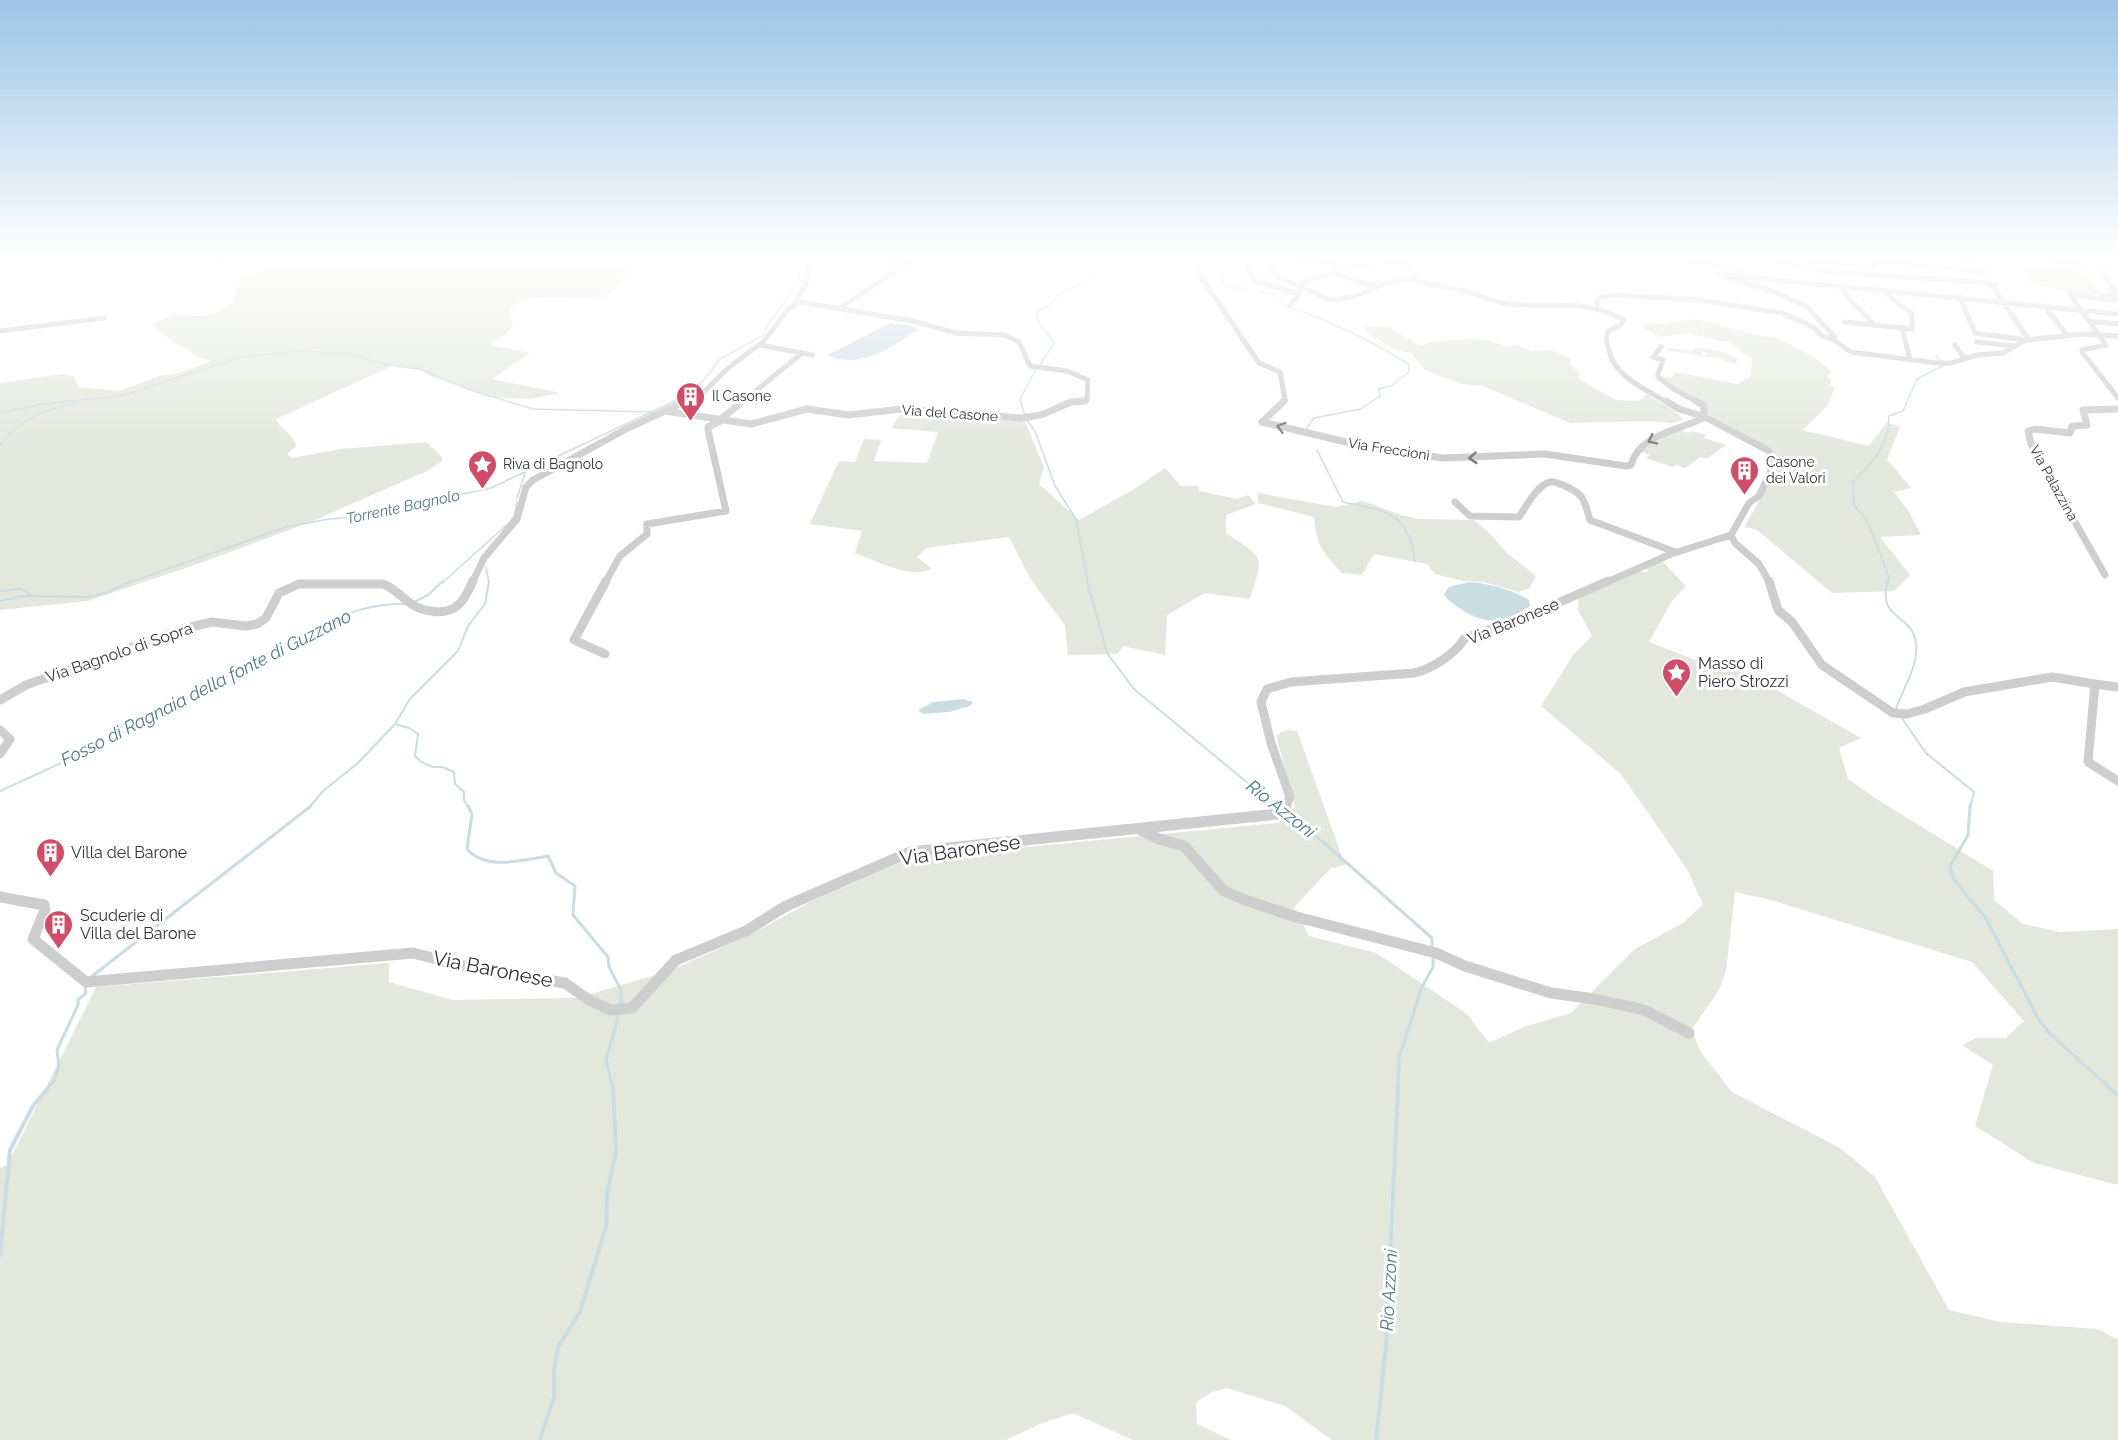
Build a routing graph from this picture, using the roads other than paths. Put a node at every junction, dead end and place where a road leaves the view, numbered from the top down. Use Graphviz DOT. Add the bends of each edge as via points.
graph roads {
  1 [pos="46,325"];
  2 [pos="777,325"];
  3 [pos="928,325"];
  4 [pos="1234,325"];
  5 [pos="1620,325"];
  6 [pos="1809,325"];
  7 [pos="1824,325"];
  8 [pos="1875,325"];
  9 [pos="1912,325"];
  10 [pos="1972,325"];
  11 [pos="2019,325"];
  12 [pos="2059,325"];
  13 [pos="2092,325"];
  14 [pos="1902,328"];
  15 [pos="0,331"];
  16 [pos="2098,334"];
  17 [pos="2067,335"];
  18 [pos="2118,336"];
  19 [pos="1832,339"];
  20 [pos="2028,340"];
  21 [pos="1976,342"];
  22 [pos="760,345"];
  23 [pos="1955,345"];
  24 [pos="2016,346"];
  25 [pos="1661,347"];
  26 [pos="802,353"];
  27 [pos="813,355"];
  28 [pos="1964,358"];
  29 [pos="1910,360"];
  30 [pos="2118,398"];
  31 [pos="2118,409"];
  32 [pos="665,411"];
  33 [pos="1705,417"];
  34 [pos="721,419"];
  35 [pos="707,423"];
  36 [pos="1455,502"];
  37 [pos="1731,535"];
  38 [pos="1675,552"];
  39 [pos="2105,575"];
  40 [pos="605,654"];
  41 [pos="2095,684"];
  42 [pos="2118,687"];
  43 [pos="0,700"];
  44 [pos="0,730"];
  45 [pos="0,754"];
  46 [pos="2118,780"];
  47 [pos="1141,830"];
  48 [pos="0,897"];
  49 [pos="1689,1033"];
  1 -- 15 [label="street"];
  2 -- 22 [label="street, Via Bagnolo di Sopra"];
  3 -- 34 [label="street, Via del Casone" via="956,333 1004,335 1019,342 1030,366 1066,371 1089,380 1087,401 1071,402 1025,418 901,408 849,415 807,409 751,424"];
  33 -- 4 [label="street, Via Freccioni, one-way" via="1638,447 1631,465 1626,466 1545,454 1443,458 1363,446 1262,422 1285,400 1281,375 1259,363"];
  5 -- 33 [label="street" via="1606,336 1614,366 1679,409"];
  6 -- 19 [label="street"];
  7 -- 19 [label="street" via="1835,337"];
  8 -- 14 [label="street"];
  9 -- 14 [label="street" via="1912,329"];
  10 -- 20 [label="street" via="1975,333"];
  11 -- 20 [label="street"];
  12 -- 17 [label="street"];
  13 -- 16 [label="street"];
  14 -- 29 [label="street"];
  16 -- 17 [label="street"];
  16 -- 18 [label="street"];
  16 -- 30 [label="street" via="2105,347 2082,350"];
  17 -- 20 [label="street"];
  19 -- 29 [label="street" via="1851,352"];
  20 -- 24 [label="street"];
  21 -- 24 [label="street"];
  22 -- 26 [label="street"];
  22 -- 32 [label="street, Via Bagnolo di Sopra" via="704,392"];
  23 -- 28 [label="street"];
  24 -- 28 [label="street" via="2003,353"];
  25 -- 33 [label="street" via="1653,357 1663,360 1658,376 1703,405"];
  26 -- 27 [label="street"];
  26 -- 34 [label="street"];
  28 -- 29 [label="street" via="1946,364"];
  31 -- 39 [label="street, Via Palazzina" via="2083,410 2087,425 2072,426 2070,434 2028,431 2031,444"];
  32 -- 35 [label="street"];
  32 -- 43 [label="street, Via Bagnolo di Sopra" via="532,480 517,519 484,558 459,605 448,611 434,612 409,603 383,584 299,584 279,593 266,618 257,624 212,622 186,628 26,685"];
  33 -- 37 [label="street" via="1769,451 1771,471 1760,496 1749,503"];
  34 -- 35 [label="street"];
  35 -- 40 [label="street" via="726,511 647,524 647,534 620,556 574,640"];
  36 -- 38 [label="street" via="1470,516 1514,518 1541,488 1555,482 1584,498 1590,519"];
  37 -- 38 [label="street, Via Baronese"];
  37 -- 41 [label="street" via="1759,564 1772,587 1778,610 1792,622 1822,666 1888,711 1902,714 1924,709 1954,694 2052,677"];
  38 -- 47 [label="street, Via Baronese" via="1526,617 1465,638 1427,670 1291,682 1267,689 1261,702 1290,797 1288,805 1278,814"];
  41 -- 42 [label="street"];
  41 -- 46 [label="street" via="2088,762"];
  44 -- 45 [label="street" via="10,740"];
  47 -- 48 [label="street, Via Baronese" via="910,852 786,906 746,931 676,960 632,1008 611,1010 565,983 472,968 413,953 88,982 33,939 44,905"];
  47 -- 49 [label="street, Via Baronese" via="1184,846 1224,891 1245,900 1436,953 1551,993 1644,1010"];
}
